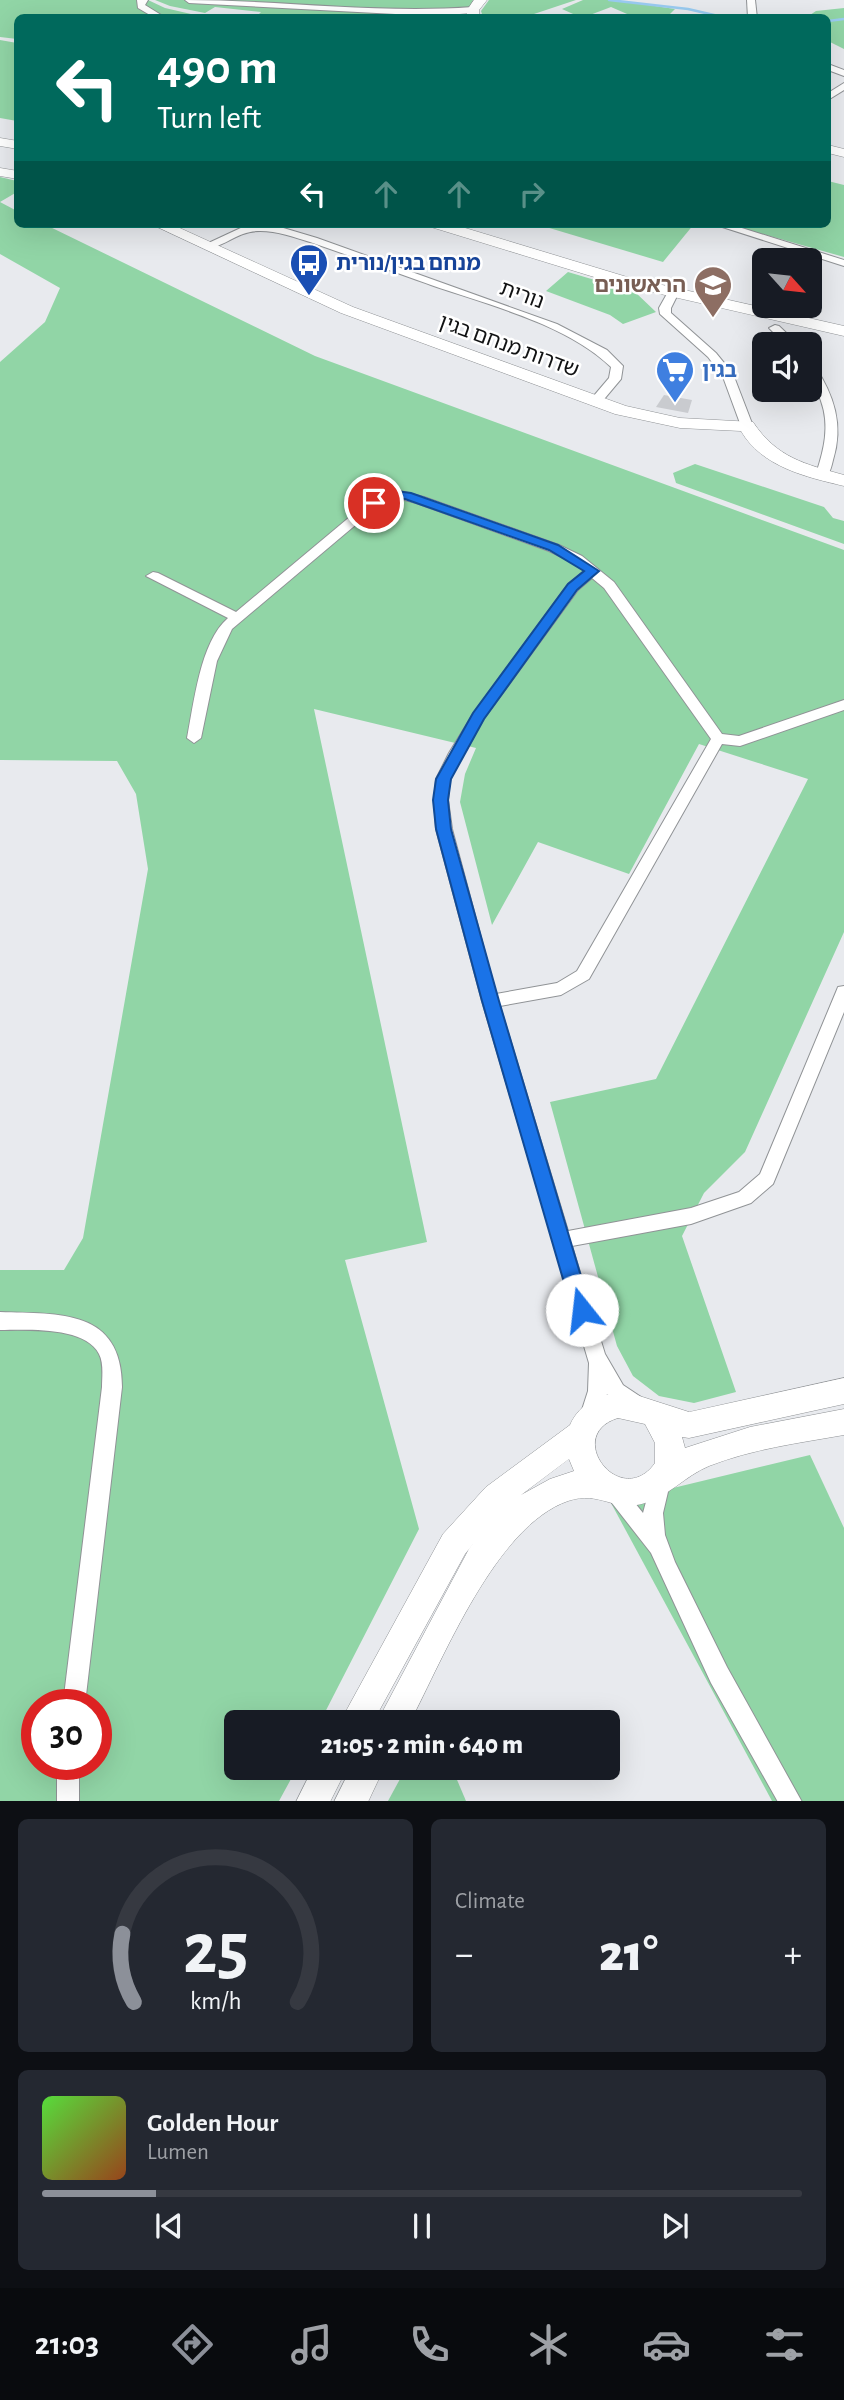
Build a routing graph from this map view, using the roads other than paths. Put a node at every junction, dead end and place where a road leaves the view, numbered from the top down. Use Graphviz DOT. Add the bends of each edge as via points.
graph roads {
  1 [pos="188,0"];
  2 [pos="143,1"];
  3 [pos="476,9"];
  4 [pos="155,14"];
  5 [pos="168,228"];
  6 [pos="449,228"];
  7 [pos="731,228"];
  8 [pos="207,246"];
  9 [pos="844,263"];
  10 [pos="672,294"];
  11 [pos="775,328"];
  12 [pos="844,331"];
  13 [pos="779,332"];
  14 [pos="822,388"];
  15 [pos="596,401"];
  16 [pos="747,426"];
  17 [pos="822,474"];
  18 [pos="844,481"];
  19 [pos="592,571"];
  20 [pos="153,576"];
  21 [pos="236,617"];
  22 [pos="844,705"];
  23 [pos="194,738"];
  24 [pos="718,739"];
  25 [pos="844,992"];
  26 [pos="490,1001"];
  27 [pos="561,1240"];
  28 [pos="0,1321"];
  29 [pos="596,1357"];
  30 [pos="844,1391"];
  31 [pos="649,1413"];
  32 [pos="844,1422"];
  33 [pos="584,1427"];
  34 [pos="663,1477"];
  35 [pos="603,1485"];
  36 [pos="661,1553"];
  37 [pos="76,1689"];
  38 [pos="363,1710"];
  39 [pos="399,1710"];
  40 [pos="68,1780"];
  41 [pos="324,1780"];
  42 [pos="361,1780"];
  43 [pos="68,1801"];
  44 [pos="312,1801"];
  45 [pos="350,1801"];
  46 [pos="792,1801"];
  1 -- 3 [label="street" via="433,13"];
  2 -- 4 [label="street" via="141,6"];
  5 -- 8 [label="street, שדרות מנחם בגין"];
  6 -- 10 [label="street"];
  7 -- 9 [label="street"];
  8 -- 15 [label="street, שדרות מנחם בגין" via="347,310"];
  8 -- 15 [label="street, נורית" via="245,229 280,230 531,318 612,359 617,366 615,379"];
  10 -- 12 [label="street"];
  10 -- 16 [label="street" via="664,308 666,314 729,376"];
  11 -- 13 [label="street"];
  14 -- 17 [label="street" via="833,424"];
  15 -- 16 [label="street, שדרות מנחם בגין" via="660,420"];
  16 -- 17 [label="street" via="760,447 773,457"];
  17 -- 18 [label="street"];
  19 -- 21 [label="street" via="554,548 396,494 374,503"];
  19 -- 24 [label="street" via="609,585"];
  19 -- 26 [label="street" via="573,587 478,717 443,779 444,829"];
  20 -- 21 [label="street"];
  21 -- 23 [label="street" via="226,627 210,661"];
  22 -- 24 [label="street" via="740,741"];
  24 -- 26 [label="street" via="583,975 561,989"];
  25 -- 27 [label="street" via="767,1179 745,1198 691,1216"];
  26 -- 27 [label="street"];
  27 -- 29 [label="street"];
  28 -- 37 [label="street" via="73,1326 106,1346 112,1362"];
  29 -- 31 [label="street" via="616,1391"];
  29 -- 33 [label="street" via="598,1391"];
  30 -- 31 [label="street" via="689,1425 672,1424"];
  31 -- 33 [label="street" via="614,1405 602,1409"];
  31 -- 34 [label="street" via="668,1434 672,1456"];
  32 -- 34 [label="street" via="702,1454"];
  33 -- 35 [label="street" via="580,1457"];
  33 -- 38 [label="street" via="471,1520"];
  34 -- 35 [label="street" via="637,1492"];
  34 -- 36 [label="street" via="653,1513"];
  35 -- 36 [label="street"];
  35 -- 39 [label="street" via="578,1482 555,1489 537,1499 495,1538"];
  36 -- 46 [label="street" via="719,1675"];
  40 -- 43 [label="street"];
  41 -- 44 [label="street"];
  42 -- 45 [label="street"];
}
